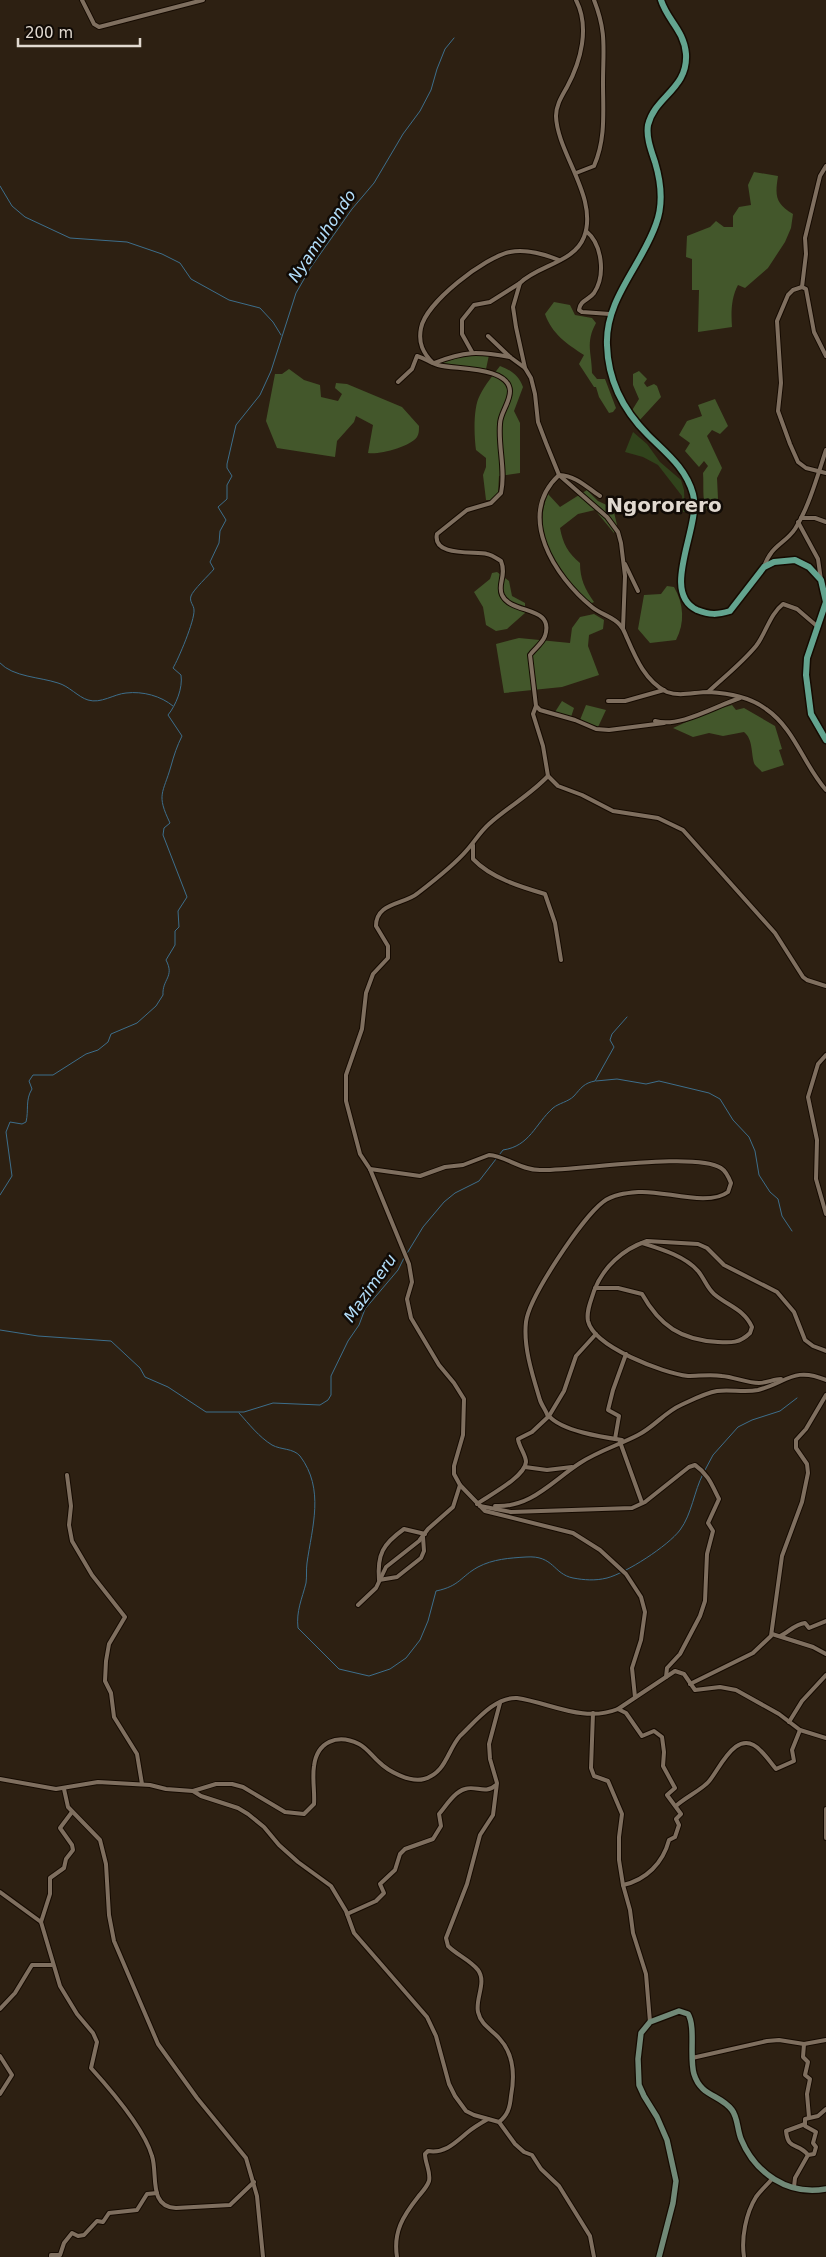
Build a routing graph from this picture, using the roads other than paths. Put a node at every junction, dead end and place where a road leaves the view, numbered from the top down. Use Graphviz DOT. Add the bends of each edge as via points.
graph roads {
  1 [pos="82,0"];
  2 [pos="203,0"];
  3 [pos="576,0"];
  4 [pos="594,0"];
  5 [pos="661,0"];
  6 [pos="826,166"];
  7 [pos="576,173"];
  8 [pos="586,231"];
  9 [pos="559,260"];
  10 [pos="520,283"];
  11 [pos="802,287"];
  12 [pos="610,314"];
  13 [pos="488,336"];
  14 [pos="472,352"];
  15 [pos="826,356"];
  16 [pos="510,357"];
  17 [pos="433,363"];
  18 [pos="525,368"];
  19 [pos="398,382"];
  20 [pos="826,450"];
  21 [pos="818,472"];
  22 [pos="826,473"];
  23 [pos="559,474"];
  24 [pos="600,496"];
  25 [pos="801,518"];
  26 [pos="798,522"];
  27 [pos="826,522"];
  28 [pos="624,562"];
  29 [pos="764,567"];
  30 [pos="821,580"];
  31 [pos="638,591"];
  32 [pos="818,627"];
  33 [pos="623,628"];
  34 [pos="664,690"];
  35 [pos="708,692"];
  36 [pos="741,697"];
  37 [pos="608,701"];
  38 [pos="536,706"];
  39 [pos="655,721"];
  40 [pos="664,723"];
  41 [pos="826,740"];
  42 [pos="548,776"];
  43 [pos="826,790"];
  44 [pos="473,843"];
  45 [pos="561,960"];
  46 [pos="826,986"];
  47 [pos="826,1055"];
  48 [pos="370,1169"];
  49 [pos="826,1214"];
  50 [pos="641,1243"];
  51 [pos="595,1288"];
  52 [pos="596,1334"];
  53 [pos="826,1351"];
  54 [pos="626,1354"];
  55 [pos="782,1379"];
  56 [pos="826,1380"];
  57 [pos="826,1395"];
  58 [pos="549,1416"];
  59 [pos="615,1439"];
  60 [pos="622,1442"];
  61 [pos="525,1466"];
  62 [pos="574,1467"];
  63 [pos="67,1475"];
  64 [pos="460,1485"];
  65 [pos="642,1503"];
  66 [pos="479,1505"];
  67 [pos="424,1535"];
  68 [pos="379,1580"];
  69 [pos="358,1605"];
  70 [pos="826,1621"];
  71 [pos="772,1634"];
  72 [pos="780,1636"];
  73 [pos="826,1654"];
  74 [pos="826,1675"];
  75 [pos="666,1677"];
  76 [pos="690,1684"];
  77 [pos="635,1697"];
  78 [pos="500,1702"];
  79 [pos="618,1709"];
  80 [pos="593,1713"];
  81 [pos="789,1722"];
  82 [pos="800,1730"];
  83 [pos="826,1738"];
  84 [pos="0,1779"];
  85 [pos="497,1783"];
  86 [pos="142,1784"];
  87 [pos="64,1789"];
  88 [pos="193,1791"];
  89 [pos="676,1806"];
  90 [pos="826,1810"];
  91 [pos="72,1812"];
  92 [pos="826,1838"];
  93 [pos="623,1885"];
  94 [pos="0,1892"];
  95 [pos="347,1914"];
  96 [pos="41,1922"];
  97 [pos="52,1965"];
  98 [pos="0,2009"];
  99 [pos="650,2022"];
  100 [pos="826,2040"];
  101 [pos="804,2044"];
  102 [pos="0,2056"];
  103 [pos="692,2058"];
  104 [pos="0,2094"];
  105 [pos="826,2109"];
  106 [pos="809,2117"];
  107 [pos="488,2119"];
  108 [pos="499,2122"];
  109 [pos="804,2124"];
  110 [pos="808,2155"];
  111 [pos="772,2179"];
  112 [pos="254,2182"];
  113 [pos="794,2187"];
  114 [pos="826,2189"];
  115 [pos="156,2192"];
  116 [pos="51,2257"];
  117 [pos="263,2257"];
  118 [pos="397,2257"];
  119 [pos="594,2257"];
  120 [pos="660,2257"];
  121 [pos="744,2257"];
  1 -- 2 [label="street" via="94,24 99,27"];
  3 -- 7 [label="street" via="584,32 573,72 556,114 562,143"];
  4 -- 7 [label="street" via="604,31 604,129 594,166"];
  5 -- 12 [label="main road" via="682,36 686,62 678,84 655,108 648,124 648,140 662,198 657,223"];
  6 -- 11 [label="street" via="820,176 805,238"];
  7 -- 8 [label="street" via="584,202"];
  8 -- 9 [label="street" via="575,250"];
  8 -- 12 [label="street" via="598,249 600,270 595,292 582,302 579,310"];
  9 -- 10 [label="street"];
  9 -- 17 [label="street" via="539,254 512,252 495,258 453,287 431,309 421,329 421,347"];
  10 -- 14 [label="street" via="490,302 474,305 462,320 462,334"];
  10 -- 18 [label="street" via="513,307"];
  11 -- 15 [label="street" via="806,289 814,332"];
  11 -- 21 [label="street" via="788,295 777,321 782,383 778,411 798,462"];
  12 -- 29 [label="main road" via="606,344 618,395 638,425 679,464 694,494 694,516 681,574 682,594 695,609 710,615 730,611"];
  13 -- 16 [label="street"];
  14 -- 16 [label="street"];
  14 -- 17 [label="street"];
  16 -- 18 [label="street"];
  17 -- 19 [label="street" via="417,356 412,369"];
  17 -- 38 [label="street" via="495,375 509,385 507,407 499,425 501,493 490,503 467,510 438,534 436,540 448,550 493,555 501,561 504,576 500,588 502,596 513,607 534,611 542,618 546,625 545,636 530,655"];
  18 -- 23 [label="street" via="536,394 538,422"];
  20 -- 21 [label="street"];
  21 -- 22 [label="street"];
  21 -- 25 [label="street"];
  23 -- 24 [label="street" via="573,477"];
  23 -- 28 [label="street" via="607,517 618,532"];
  23 -- 33 [label="street" via="540,508 540,528 550,558 574,591 593,609"];
  25 -- 26 [label="street"];
  25 -- 27 [label="street"];
  26 -- 29 [label="street" via="772,551"];
  26 -- 30 [label="street" via="818,559"];
  28 -- 31 [label="street"];
  28 -- 33 [label="street"];
  29 -- 30 [label="main road" via="774,562 795,560 809,567"];
  30 -- 32 [label="main road" via="826,602"];
  32 -- 35 [label="street" via="797,609 783,604 757,645"];
  32 -- 41 [label="main road" via="807,658 806,675 812,714"];
  33 -- 34 [label="street" via="644,671"];
  34 -- 35 [label="street" via="683,694"];
  34 -- 37 [label="street" via="625,702"];
  35 -- 36 [label="street"];
  36 -- 40 [label="street" via="683,720"];
  36 -- 43 [label="street" via="755,701 780,720 811,772"];
  38 -- 40 [label="street" via="596,729"];
  38 -- 42 [label="street" via="533,714"];
  39 -- 40 [label="street"];
  42 -- 44 [label="street" via="534,791 490,823"];
  42 -- 46 [label="street" via="558,786 613,811 658,818 683,830 775,933 803,977"];
  44 -- 45 [label="street" via="471,856 478,864 523,888 545,894 555,923"];
  44 -- 48 [label="street" via="419,893 387,907 376,918 377,931 388,946 388,958 373,974 366,993 362,1029 348,1063 345,1092 360,1154"];
  47 -- 49 [label="street" via="818,1064 808,1097 817,1140 816,1179"];
  48 -- 58 [label="street" via="420,1176 445,1167 469,1164 489,1155 522,1168 540,1170 692,1162 710,1164 727,1174 732,1183 725,1195 702,1198 641,1191 613,1196 581,1224 552,1268 526,1322 537,1390"];
  48 -- 64 [label="street" via="410,1270 412,1282 407,1299 411,1318 434,1358 464,1399 462,1440 454,1466"];
  50 -- 51 [label="street" via="606,1268"];
  50 -- 51 [label="street" via="659,1248 697,1270 712,1292 745,1315 752,1326 750,1333 733,1343 693,1340 664,1324 642,1294 618,1288"];
  50 -- 53 [label="street" via="688,1243 706,1248 724,1265 777,1292 794,1312 805,1340"];
  51 -- 52 [label="street" via="588,1318"];
  52 -- 54 [label="street"];
  52 -- 58 [label="street" via="576,1356 564,1391"];
  54 -- 55 [label="street" via="650,1366 679,1374 721,1376 758,1383"];
  54 -- 59 [label="street" via="608,1410 619,1416"];
  55 -- 56 [label="street" via="809,1374"];
  55 -- 60 [label="street" via="756,1390 707,1394 680,1405 644,1432"];
  57 -- 71 [label="street" via="796,1440 796,1448 807,1464 808,1473 802,1502 782,1556"];
  58 -- 59 [label="street" via="568,1427"];
  58 -- 61 [label="street" via="532,1432 518,1439"];
  59 -- 60 [label="street"];
  60 -- 62 [label="street"];
  60 -- 65 [label="street"];
  61 -- 62 [label="street" via="547,1470"];
  61 -- 66 [label="street"];
  62 -- 66 [label="street" via="543,1492 520,1504 503,1507"];
  63 -- 86 [label="street" via="72,1541 92,1576 125,1617 110,1644 105,1681 111,1693 114,1717 137,1754"];
  64 -- 66 [label="street"];
  64 -- 67 [label="street" via="453,1507"];
  65 -- 66 [label="street" via="624,1509 511,1512"];
  65 -- 75 [label="street" via="695,1465 710,1479 719,1499 708,1523 714,1531 707,1554 703,1608 680,1654 667,1668"];
  66 -- 77 [label="street" via="495,1515 573,1533 600,1550 626,1574 641,1597 645,1612 632,1668"];
  67 -- 68 [label="street" via="386,1566"];
  67 -- 68 [label="street" via="421,1558 397,1577"];
  67 -- 68 [label="street" via="404,1529 392,1538 378,1562"];
  68 -- 69 [label="street" via="376,1588"];
  70 -- 72 [label="street" via="813,1628 805,1623 798,1624"];
  71 -- 72 [label="street"];
  71 -- 76 [label="street" via="753,1653"];
  72 -- 73 [label="street" via="813,1646"];
  74 -- 81 [label="street" via="802,1701"];
  75 -- 76 [label="street" via="673,1672 681,1672"];
  75 -- 77 [label="street"];
  76 -- 81 [label="street" via="695,1690 720,1687 736,1690"];
  77 -- 79 [label="street"];
  78 -- 80 [label="street" via="517,1698 568,1712"];
  78 -- 85 [label="street" via="489,1744"];
  78 -- 88 [label="street" via="454,1742 444,1765 426,1779 408,1779 397,1774 361,1745 339,1738 329,1741 317,1753 314,1804 305,1813 285,1812 238,1785 216,1784"];
  79 -- 80 [label="street"];
  79 -- 89 [label="street" via="626,1713 642,1736 654,1731 662,1737 663,1766 675,1788 667,1795"];
  80 -- 93 [label="street" via="591,1768 594,1776 608,1782 622,1814 619,1837"];
  81 -- 82 [label="street"];
  82 -- 83 [label="street"];
  82 -- 89 [label="street" via="792,1750 794,1761 776,1769 760,1750 748,1744 738,1745 725,1756 709,1782"];
  84 -- 87 [label="street"];
  85 -- 95 [label="street" via="487,1790 463,1789 451,1798 439,1814 441,1826 432,1839 400,1854 395,1870 380,1884 384,1893 376,1901"];
  85 -- 108 [label="street" via="493,1815 480,1835 467,1884 446,1938 448,1946 478,1970 481,1978 477,2010 482,2022 511,2055 510,2106 506,2117"];
  86 -- 87 [label="street" via="98,1782"];
  86 -- 88 [label="street"];
  87 -- 91 [label="street" via="66,1803"];
  88 -- 95 [label="street" via="238,1808 254,1818 298,1862 331,1886"];
  89 -- 93 [label="street" via="680,1812 676,1820 679,1825 675,1837 669,1840 666,1852 643,1877"];
  90 -- 92 [label="street"];
  91 -- 96 [label="street" via="60,1828 73,1850 64,1868 50,1878 50,1894"];
  91 -- 112 [label="street" via="100,1840 106,1864 114,1941 158,2044 246,2158"];
  93 -- 99 [label="street" via="646,1974"];
  94 -- 96 [label="street"];
  95 -- 107 [label="street" via="354,1933 427,2017 455,2096 466,2111"];
  96 -- 97 [label="street"];
  97 -- 98 [label="street" via="32,1964 15,1993"];
  97 -- 115 [label="street" via="60,1986 97,2042 91,2068 113,2092 148,2146 153,2157"];
  99 -- 103 [label="main road" via="679,2011 688,2014"];
  99 -- 120 [label="main road" via="641,2034 639,2085 667,2140 676,2181"];
  100 -- 101 [label="street"];
  101 -- 103 [label="street" via="767,2041"];
  101 -- 106 [label="street" via="803,2057 808,2062 805,2075 810,2079 807,2094"];
  102 -- 104 [label="street" via="12,2075"];
  103 -- 111 [label="main road" via="697,2081 733,2111 747,2151"];
  105 -- 106 [label="street" via="818,2116"];
  106 -- 109 [label="street"];
  107 -- 108 [label="street"];
  107 -- 118 [label="street" via="455,2144 437,2153 428,2151 425,2154 428,2183 401,2220 396,2233"];
  108 -- 119 [label="street" via="515,2144 532,2155 559,2186 590,2236"];
  109 -- 110 [label="street" via="816,2132 814,2154"];
  109 -- 110 [label="street" via="786,2131 788,2143 802,2148"];
  110 -- 113 [label="street" via="795,2178"];
  111 -- 113 [label="main road"];
  111 -- 121 [label="street" via="756,2196 750,2211 743,2242"];
  112 -- 115 [label="street" via="235,2202 221,2207 168,2208"];
  112 -- 117 [label="street"];
  113 -- 114 [label="main road"];
  115 -- 116 [label="street" via="147,2194 137,2210 109,2213 103,2222 97,2221 84,2235 72,2233 60,2255"];
}
